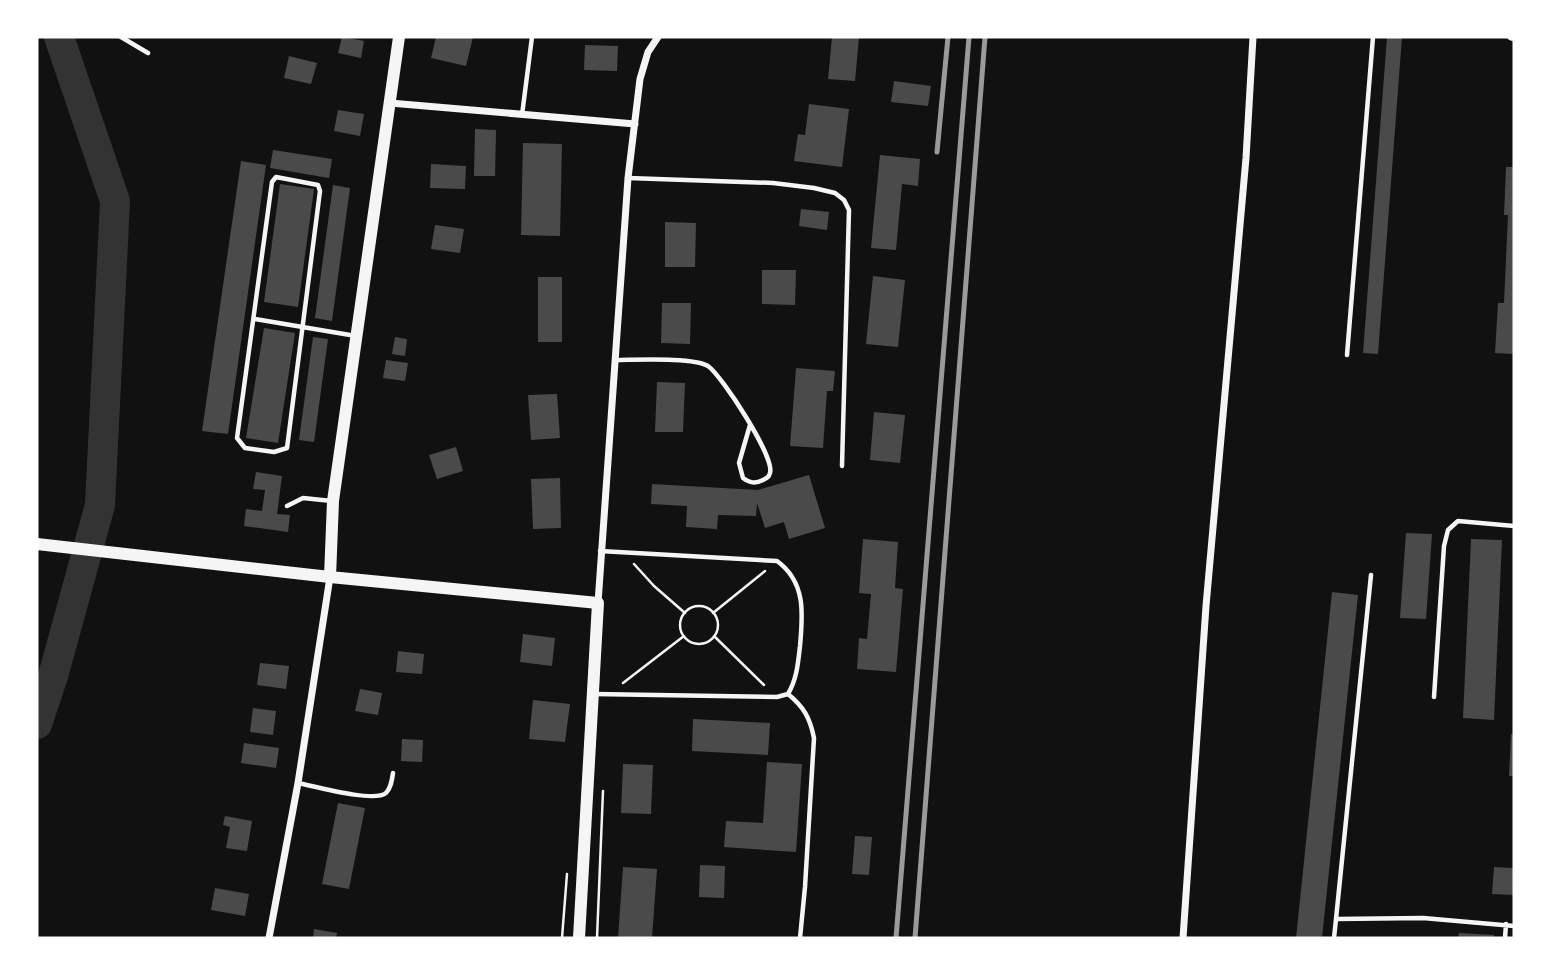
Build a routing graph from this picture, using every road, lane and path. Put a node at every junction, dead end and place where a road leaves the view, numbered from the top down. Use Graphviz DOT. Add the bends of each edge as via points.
graph roads {
  1 [pos="121,37"];
  2 [pos="399,37"];
  3 [pos="531,37"];
  4 [pos="658,37"];
  5 [pos="1253,37"];
  6 [pos="1373,37"];
  7 [pos="148,53"];
  8 [pos="390,103"];
  9 [pos="522,116"];
  10 [pos="635,124"];
  11 [pos="628,178"];
  12 [pos="255,319"];
  13 [pos="304,327"];
  14 [pos="356,336"];
  15 [pos="1347,355"];
  16 [pos="616,360"];
  17 [pos="750,425"];
  18 [pos="842,466"];
  19 [pos="333,501"];
  20 [pos="287,506"];
  21 [pos="1514,526"];
  22 [pos="37,544"];
  23 [pos="600,551"];
  24 [pos="623,552"];
  25 [pos="777,561"];
  26 [pos="1371,575"];
  27 [pos="330,577"];
  28 [pos="598,603"];
  29 [pos="685,613"];
  30 [pos="713,613"];
  31 [pos="684,636"];
  32 [pos="714,636"];
  33 [pos="593,694"];
  34 [pos="608,694"];
  35 [pos="788,694"];
  36 [pos="777,697"];
  37 [pos="1434,697"];
  38 [pos="393,773"];
  39 [pos="298,783"];
  40 [pos="604,789"];
  41 [pos="1336,919"];
  42 [pos="1506,924"];
  43 [pos="1514,926"];
  44 [pos="269,938"];
  45 [pos="579,938"];
  46 [pos="597,938"];
  47 [pos="800,938"];
  48 [pos="1183,938"];
  49 [pos="1334,938"];
  50 [pos="1505,938"];
  1 -- 7 [label="lane"];
  2 -- 8 [label="main road"];
  3 -- 9 [label="lane"];
  4 -- 10 [label="street" via="640,79"];
  5 -- 48 [label="street"];
  6 -- 15 [label="lane"];
  8 -- 9 [label="street"];
  8 -- 14 [label="main road"];
  9 -- 10 [label="street"];
  10 -- 11 [label="street"];
  11 -- 16 [label="street"];
  11 -- 18 [label="lane" via="773,183 835,193 844,200 849,210"];
  12 -- 13 [label="lane"];
  12 -- 13 [label="lane" via="237,438 245,448 274,452 287,448"];
  12 -- 13 [label="lane" via="272,182 276,177 311,182 320,191"];
  13 -- 14 [label="lane"];
  14 -- 19 [label="main road"];
  16 -- 17 [label="lane" via="688,361 708,366"];
  16 -- 23 [label="street"];
  17 -- 17 [label="lane" via="771,471 759,482 750,483 743,478 739,463"];
  19 -- 20 [label="lane" via="303,498"];
  19 -- 27 [label="main road"];
  21 -- 37 [label="lane" via="1458,521 1448,530"];
  22 -- 27 [label="main road"];
  23 -- 24 [label="lane"];
  23 -- 28 [label="street"];
  24 -- 25 [label="lane"];
  24 -- 29 [label="path"];
  25 -- 30 [label="path"];
  25 -- 35 [label="lane" via="794,579 803,613 798,664"];
  26 -- 41 [label="lane"];
  27 -- 28 [label="main road"];
  27 -- 39 [label="street"];
  28 -- 33 [label="main road"];
  29 -- 30 [label="path" via="701,606"];
  29 -- 31 [label="path" via="680,624"];
  30 -- 32 [label="path" via="718,627"];
  31 -- 32 [label="path" via="701,644"];
  31 -- 34 [label="path"];
  32 -- 36 [label="path"];
  33 -- 34 [label="lane"];
  33 -- 45 [label="main road"];
  34 -- 36 [label="lane"];
  35 -- 36 [label="lane"];
  35 -- 47 [label="lane" via="802,705 814,738"];
  38 -- 39 [label="lane" via="391,785 378,796"];
  39 -- 44 [label="street"];
  40 -- 46 [label="path"];
  41 -- 42 [label="lane" via="1423,918"];
  41 -- 49 [label="lane"];
  42 -- 43 [label="lane"];
  42 -- 50 [label="lane"];
}
